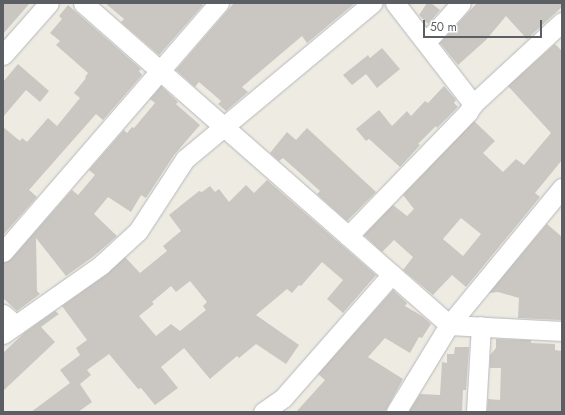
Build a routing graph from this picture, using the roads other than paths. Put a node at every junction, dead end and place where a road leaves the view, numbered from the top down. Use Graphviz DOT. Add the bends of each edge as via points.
graph roads {
  1 [pos="49,3"];
  2 [pos="83,3"];
  3 [pos="219,3"];
  4 [pos="372,3"];
  5 [pos="395,3"];
  6 [pos="461,3"];
  7 [pos="562,22"];
  8 [pos="426,42"];
  9 [pos="3,55"];
  10 [pos="160,71"];
  11 [pos="473,104"];
  12 [pos="223,127"];
  13 [pos="562,188"];
  14 [pos="348,236"];
  15 [pos="3,252"];
  16 [pos="392,274"];
  17 [pos="7,324"];
  18 [pos="449,325"];
  19 [pos="481,326"];
  20 [pos="562,331"];
  21 [pos="263,412"];
  22 [pos="396,412"];
  23 [pos="476,412"];
  1 -- 9 [label="street"];
  2 -- 10 [label="street"];
  3 -- 10 [label="street"];
  4 -- 12 [label="street"];
  5 -- 8 [label="street"];
  6 -- 8 [label="street"];
  7 -- 11 [label="street"];
  8 -- 11 [label="street"];
  10 -- 12 [label="street"];
  10 -- 15 [label="street"];
  11 -- 14 [label="street"];
  12 -- 14 [label="street"];
  12 -- 17 [label="street" via="185,159 138,231 102,265"];
  13 -- 18 [label="street"];
  14 -- 16 [label="street"];
  16 -- 18 [label="street"];
  16 -- 21 [label="street" via="283,398"];
  18 -- 19 [label="street"];
  18 -- 22 [label="street"];
  19 -- 20 [label="street"];
  19 -- 23 [label="street"];
}
